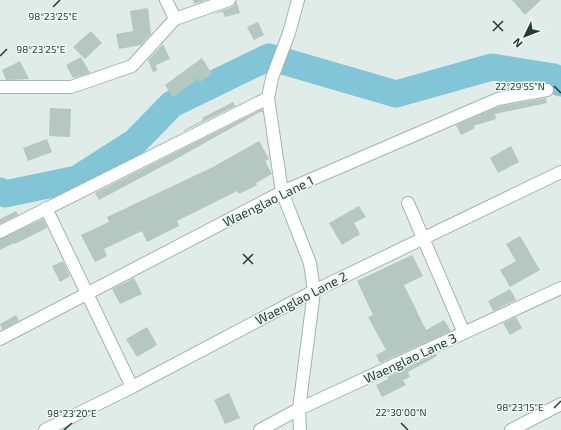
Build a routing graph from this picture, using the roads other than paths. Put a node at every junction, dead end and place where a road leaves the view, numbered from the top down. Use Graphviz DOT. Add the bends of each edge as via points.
graph roads {
  1 [pos="166,0"];
  2 [pos="229,0"];
  3 [pos="298,0"];
  4 [pos="175,19"];
  5 [pos="0,87"];
  6 [pos="547,90"];
  7 [pos="268,98"];
  8 [pos="561,172"];
  9 [pos="282,192"];
  10 [pos="408,203"];
  11 [pos="46,208"];
  12 [pos="0,232"];
  13 [pos="424,238"];
  14 [pos="561,288"];
  15 [pos="314,291"];
  16 [pos="88,293"];
  17 [pos="464,333"];
  18 [pos="0,339"];
  19 [pos="132,386"];
  20 [pos="561,404"];
  21 [pos="298,410"];
  22 [pos="45,430"];
  23 [pos="260,430"];
  24 [pos="300,430"];
  25 [pos="511,430"];
  1 -- 4 [label="street"];
  2 -- 4 [label="street"];
  3 -- 7 [label="street" via="272,78"];
  4 -- 5 [label="street" via="132,66 71,87"];
  6 -- 9 [label="street, Waenglao Lane 1" via="498,99"];
  7 -- 9 [label="street"];
  7 -- 11 [label="street"];
  8 -- 13 [label="street, Waenglao Lane 2"];
  9 -- 15 [label="street" via="310,263"];
  9 -- 16 [label="street, Waenglao Lane 1"];
  10 -- 13 [label="street"];
  11 -- 12 [label="street"];
  11 -- 16 [label="street"];
  13 -- 15 [label="street, Waenglao Lane 2"];
  13 -- 17 [label="street"];
  14 -- 17 [label="street, Waenglao Lane 3"];
  15 -- 19 [label="street, Waenglao Lane 2"];
  15 -- 21 [label="street"];
  16 -- 18 [label="street, Waenglao Lane 1"];
  16 -- 19 [label="street"];
  17 -- 21 [label="street, Waenglao Lane 3"];
  19 -- 22 [label="street, Waenglao Lane 2"];
  20 -- 25 [label="street"];
  21 -- 23 [label="street, Waenglao Lane 3"];
  21 -- 24 [label="street"];
}
